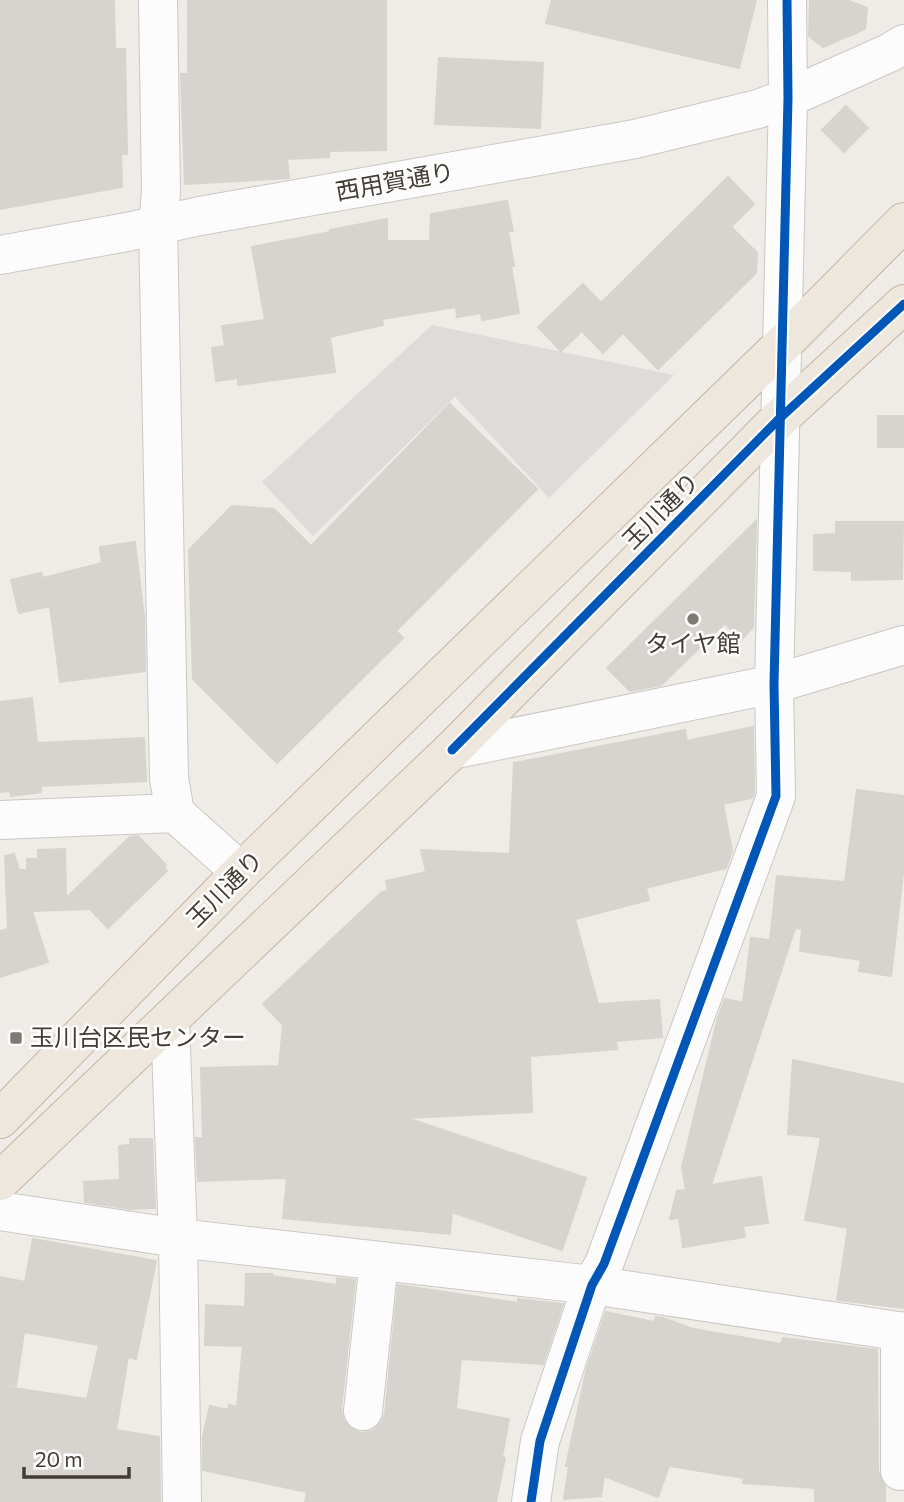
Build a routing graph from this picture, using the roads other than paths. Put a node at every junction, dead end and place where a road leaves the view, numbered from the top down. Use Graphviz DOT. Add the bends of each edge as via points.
graph roads {
  1 [pos="158,0"];
  2 [pos="787,0"];
  3 [pos="904,44"];
  4 [pos="788,98"];
  5 [pos="904,222"];
  6 [pos="158,225"];
  7 [pos="0,255"];
  8 [pos="904,304"];
  9 [pos="783,344"];
  10 [pos="779,419"];
  11 [pos="904,645"];
  12 [pos="774,684"];
  13 [pos="452,750"];
  14 [pos="175,813"];
  15 [pos="0,820"];
  16 [pos="241,872"];
  17 [pos="170,1020"];
  18 [pos="0,1119"];
  19 [pos="0,1181"];
  20 [pos="0,1211"];
  21 [pos="178,1238"];
  22 [pos="379,1261"];
  23 [pos="592,1285"];
  24 [pos="902,1332"];
  25 [pos="363,1411"];
  26 [pos="900,1471"];
  27 [pos="182,1502"];
  28 [pos="531,1502"];
  1 -- 6 [label="street"];
  2 -- 4 [label="street"];
  3 -- 4 [label="street, 西用賀通り"];
  4 -- 6 [label="street, 西用賀通り" via="644,137"];
  4 -- 9 [label="street"];
  5 -- 9 [label="highway, 玉川通り"];
  6 -- 7 [label="street, 西用賀通り"];
  6 -- 14 [label="street" via="169,778"];
  8 -- 10 [label="highway, 玉川通り"];
  9 -- 10 [label="street"];
  9 -- 16 [label="highway, 玉川通り"];
  10 -- 12 [label="street"];
  10 -- 13 [label="highway, 玉川通り"];
  11 -- 12 [label="street"];
  12 -- 13 [label="street"];
  12 -- 23 [label="street" via="776,796 609,1251"];
  13 -- 17 [label="highway, 玉川通り"];
  14 -- 15 [label="street"];
  14 -- 16 [label="street"];
  16 -- 18 [label="highway, 玉川通り"];
  17 -- 19 [label="highway, 玉川通り"];
  17 -- 21 [label="street"];
  20 -- 21 [label="street"];
  21 -- 22 [label="street"];
  21 -- 27 [label="street"];
  22 -- 23 [label="street"];
  22 -- 25 [label="street"];
  23 -- 24 [label="street"];
  23 -- 28 [label="street" via="540,1441"];
  24 -- 26 [label="street"];
}
